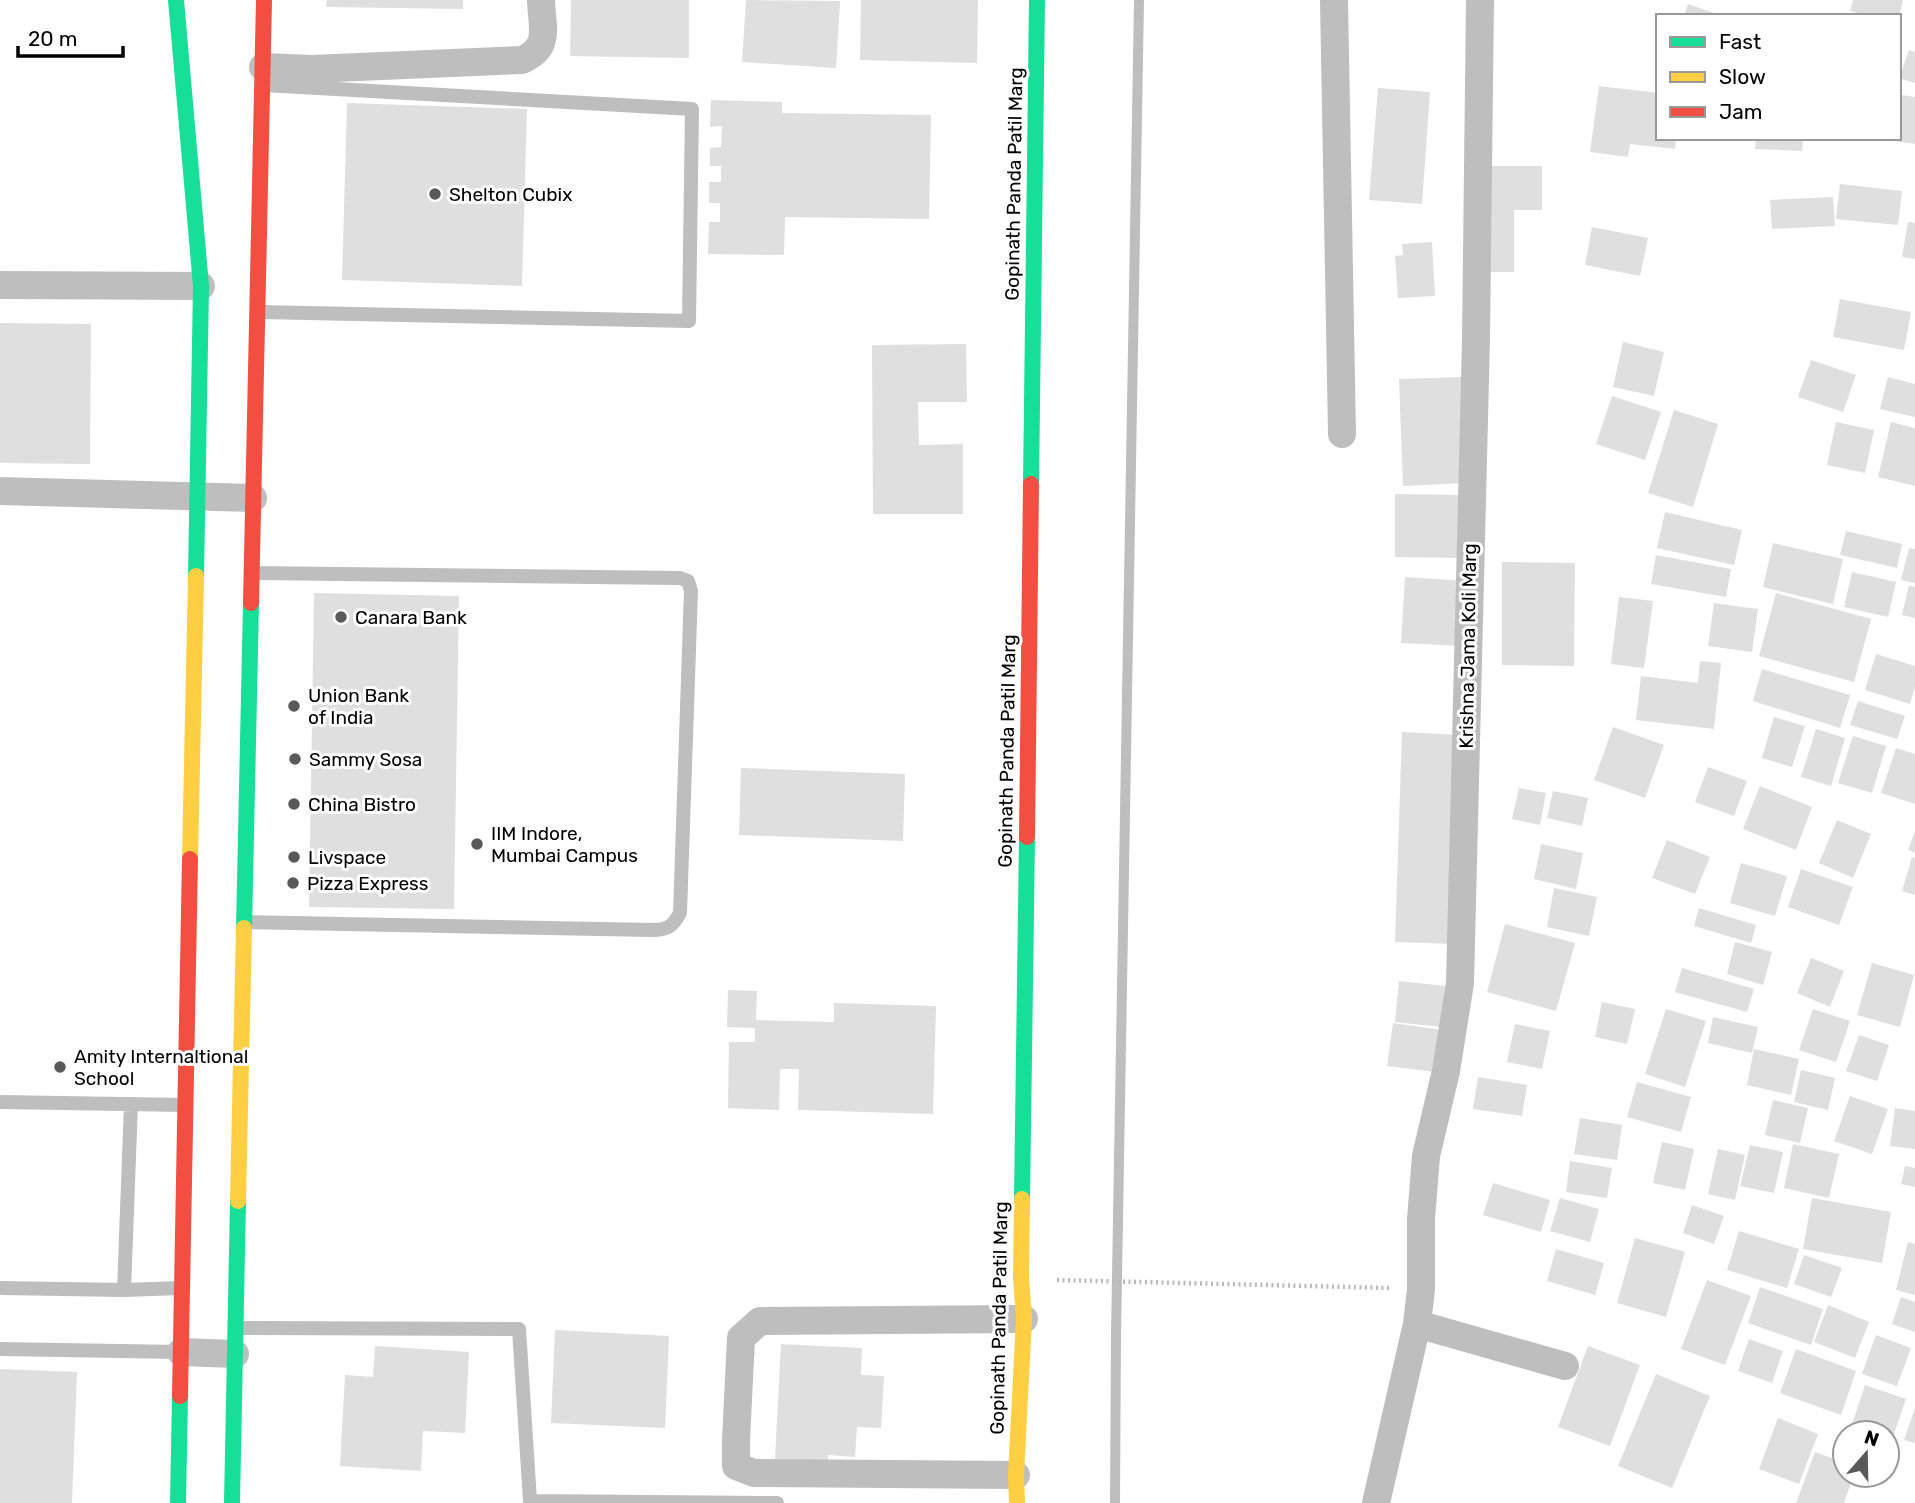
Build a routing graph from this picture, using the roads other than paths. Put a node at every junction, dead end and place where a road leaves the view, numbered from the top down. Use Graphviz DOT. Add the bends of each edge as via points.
graph roads {
  1 [pos="176,0"];
  2 [pos="264,0"];
  3 [pos="541,0"];
  4 [pos="1037,0"];
  5 [pos="1334,0"];
  6 [pos="1480,0"];
  7 [pos="263,76"];
  8 [pos="0,285"];
  9 [pos="201,286"];
  10 [pos="257,312"];
  11 [pos="1342,434"];
  12 [pos="0,491"];
  13 [pos="197,497"];
  14 [pos="253,498"];
  15 [pos="252,573"];
  16 [pos="244,922"];
  17 [pos="0,1102"];
  18 [pos="131,1104"];
  19 [pos="186,1105"];
  20 [pos="0,1288"];
  21 [pos="182,1288"];
  22 [pos="124,1290"];
  23 [pos="1024,1319"];
  24 [pos="1418,1324"];
  25 [pos="235,1341"];
  26 [pos="0,1349"];
  27 [pos="181,1352"];
  28 [pos="1565,1366"];
  29 [pos="1016,1475"];
  30 [pos="178,1503"];
  31 [pos="232,1503"];
  32 [pos="777,1503"];
  33 [pos="1017,1503"];
  34 [pos="1376,1503"];
  1 -- 9 [label="street"];
  2 -- 7 [label="street"];
  3 -- 7 [label="street" via="542,44 522,60 312,69"];
  4 -- 23 [label="street, Gopinath Panda Patil Marg"];
  5 -- 11 [label="street"];
  6 -- 24 [label="street, Krishna Jama Koli Marg" via="1460,983 1426,1156"];
  7 -- 10 [label="street"];
  7 -- 10 [label="lane" via="692,109 689,321"];
  8 -- 9 [label="street"];
  9 -- 13 [label="street"];
  10 -- 14 [label="street"];
  12 -- 13 [label="street"];
  13 -- 14 [label="street"];
  13 -- 19 [label="street"];
  14 -- 15 [label="street"];
  15 -- 16 [label="street"];
  15 -- 16 [label="lane" via="680,578 688,581 691,591 680,913 671,927"];
  16 -- 25 [label="street"];
  17 -- 18 [label="lane"];
  18 -- 19 [label="lane"];
  18 -- 22 [label="lane"];
  19 -- 21 [label="street"];
  20 -- 22 [label="lane"];
  21 -- 22 [label="lane"];
  21 -- 27 [label="street"];
  23 -- 29 [label="street, Gopinath Panda Patil Marg"];
  23 -- 29 [label="street" via="760,1321 741,1338 736,1466 754,1473"];
  24 -- 28 [label="street"];
  24 -- 34 [label="street, Krishna Jama Koli Marg"];
  25 -- 27 [label="street"];
  25 -- 31 [label="street"];
  25 -- 32 [label="lane" via="519,1328 530,1501"];
  26 -- 27 [label="lane"];
  27 -- 30 [label="street"];
  29 -- 33 [label="street, Gopinath Panda Patil Marg"];
}
